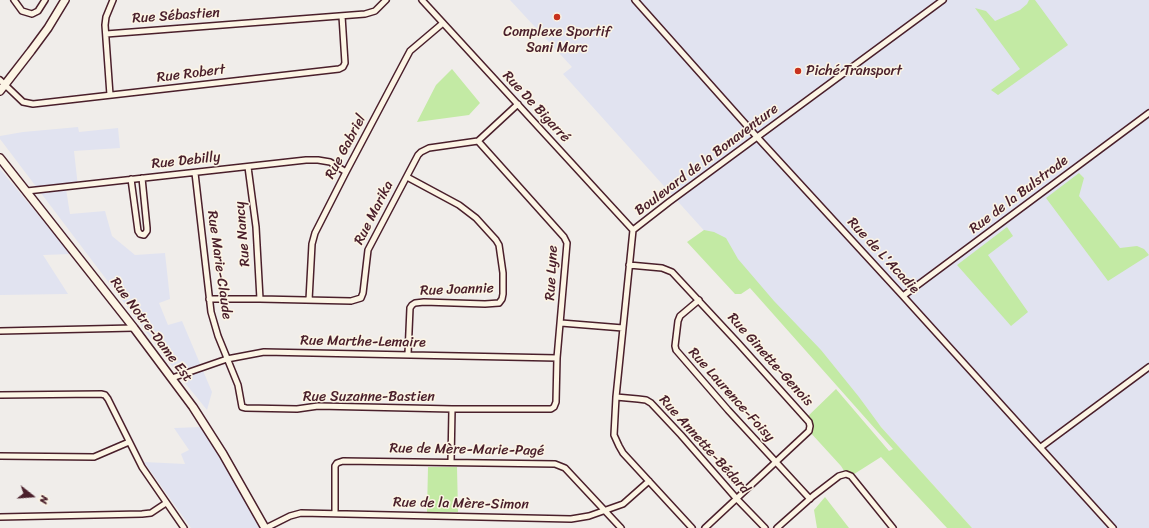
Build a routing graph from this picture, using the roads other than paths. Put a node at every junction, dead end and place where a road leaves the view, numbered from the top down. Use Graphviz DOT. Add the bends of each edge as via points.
graph roads {
  1 [pos="14,0"];
  2 [pos="45,0"];
  3 [pos="64,0"];
  4 [pos="113,0"];
  5 [pos="386,0"];
  6 [pos="422,0"];
  7 [pos="635,0"];
  8 [pos="943,0"];
  9 [pos="342,16"];
  10 [pos="443,23"];
  11 [pos="106,34"];
  12 [pos="2,85"];
  13 [pos="110,95"];
  14 [pos="518,104"];
  15 [pos="1149,113"];
  16 [pos="757,137"];
  17 [pos="478,141"];
  18 [pos="0,158"];
  19 [pos="248,167"];
  20 [pos="346,172"];
  21 [pos="195,173"];
  22 [pos="407,177"];
  23 [pos="142,178"];
  24 [pos="131,179"];
  25 [pos="27,191"];
  26 [pos="633,230"];
  27 [pos="629,265"];
  28 [pos="904,296"];
  29 [pos="260,299"];
  30 [pos="209,300"];
  31 [pos="309,300"];
  32 [pos="698,300"];
  33 [pos="561,323"];
  34 [pos="134,328"];
  35 [pos="623,328"];
  36 [pos="0,331"];
  37 [pos="408,354"];
  38 [pos="557,358"];
  39 [pos="227,359"];
  40 [pos="1149,367"];
  41 [pos="172,378"];
  42 [pos="0,395"];
  43 [pos="616,397"];
  44 [pos="452,409"];
  45 [pos="547,410"];
  46 [pos="129,442"];
  47 [pos="1041,447"];
  48 [pos="0,456"];
  49 [pos="451,462"];
  50 [pos="775,462"];
  51 [pos="649,481"];
  52 [pos="736,498"];
  53 [pos="810,499"];
  54 [pos="166,503"];
  55 [pos="605,511"];
  56 [pos="335,514"];
  57 [pos="0,517"];
  58 [pos="184,528"];
  59 [pos="265,528"];
  60 [pos="620,528"];
  61 [pos="692,528"];
  62 [pos="705,528"];
  63 [pos="765,528"];
  64 [pos="777,528"];
  65 [pos="893,528"];
  66 [pos="1113,528"];
  1 -- 2 [label="street" via="22,11 32,14 38,11"];
  3 -- 12 [label="street" via="40,40"];
  4 -- 11 [label="street" via="106,17"];
  5 -- 9 [label="street, Rue Sébastien" via="370,13"];
  6 -- 10 [label="street, Rue De Bigarré"];
  7 -- 16 [label="street, Rue de L'Acadie"];
  8 -- 16 [label="street, Boulevard de la Bonaventure"];
  9 -- 11 [label="street, Rue Sébastien"];
  9 -- 13 [label="street, Rue Robert" via="345,63 339,69"];
  10 -- 14 [label="street, Rue De Bigarré"];
  10 -- 20 [label="street, Rue Gabriel" via="410,51"];
  11 -- 13 [label="street"];
  12 -- 13 [label="street, Rue Robert" via="28,104"];
  14 -- 17 [label="street"];
  14 -- 26 [label="street, Rue De Bigarré"];
  15 -- 28 [label="street, Rue de la Bulstrode"];
  16 -- 26 [label="street, Boulevard de la Bonaventure"];
  16 -- 28 [label="street, Rue de L'Acadie"];
  17 -- 22 [label="street, Rue Marika" via="425,150 418,155"];
  17 -- 33 [label="street, Rue Lyne" via="567,242"];
  18 -- 25 [label="street, Rue Notre-Dame Est"];
  19 -- 20 [label="street, Rue Debilly" via="318,160 330,162"];
  19 -- 21 [label="street, Rue Debilly"];
  19 -- 29 [label="street, Rue Nancy" via="256,227"];
  20 -- 31 [label="street, Rue Gabriel" via="313,237"];
  21 -- 23 [label="street, Rue Debilly"];
  21 -- 30 [label="street, Rue Marie-Claude"];
  22 -- 31 [label="street, Rue Marika" via="368,250 361,298 351,301"];
  22 -- 37 [label="street, Rue Joannie" via="459,205 476,218 499,245 503,273 503,294 499,303 424,302 412,305"];
  23 -- 24 [label="street, Rue Debilly"];
  23 -- 24 [label="street" via="147,228 144,235 138,231"];
  24 -- 25 [label="street, Rue Debilly"];
  25 -- 34 [label="street, Rue Notre-Dame Est"];
  26 -- 27 [label="street, Boulevard de la Bonaventure"];
  27 -- 32 [label="street, Rue Ginette-Genois" via="667,269"];
  27 -- 35 [label="street, Boulevard de la Bonaventure"];
  28 -- 47 [label="street, Rue de L'Acadie"];
  29 -- 30 [label="street, Rue Marika"];
  29 -- 31 [label="street, Rue Marika"];
  30 -- 39 [label="street, Rue Marie-Claude" via="214,325"];
  32 -- 50 [label="street, Rue Laurence-Foisy" via="680,316 676,350"];
  32 -- 50 [label="street, Rue Ginette-Genois" via="809,422 809,431"];
  33 -- 35 [label="street"];
  33 -- 38 [label="street, Rue Lyne"];
  34 -- 36 [label="street"];
  34 -- 41 [label="street, Rue Notre-Dame Est"];
  35 -- 43 [label="street, Boulevard de la Bonaventure"];
  37 -- 38 [label="street, Rue Marthe-Lemaire"];
  37 -- 39 [label="street, Rue Marthe-Lemaire" via="264,352"];
  38 -- 45 [label="street, Rue Lyne" via="556,402 554,407"];
  39 -- 41 [label="street, Rue Marthe-Lemaire"];
  39 -- 44 [label="street, Rue Suzanne-Bastien" via="238,385 240,403 246,408 318,406"];
  40 -- 47 [label="street"];
  41 -- 59 [label="street, Rue Notre-Dame Est" via="216,442"];
  42 -- 46 [label="street" via="105,395"];
  43 -- 51 [label="street, Boulevard de la Bonaventure" via="614,428 617,442 623,453"];
  43 -- 52 [label="street, Rue Annette-Bédard" via="646,400 651,403"];
  44 -- 45 [label="street, Rue Suzanne-Bastien"];
  44 -- 49 [label="street"];
  46 -- 48 [label="street" via="94,458"];
  46 -- 54 [label="street"];
  47 -- 66 [label="street, Rue de L'Acadie"];
  49 -- 55 [label="street, Rue de Mère-Marie-Pagé" via="560,465"];
  49 -- 56 [label="street, Rue de Mère-Marie-Pagé" via="343,460 335,466"];
  50 -- 52 [label="street, Rue Ginette-Genois"];
  50 -- 53 [label="street, Rue Laurence-Foisy"];
  51 -- 55 [label="street, Rue de la Mère-Simon" via="623,504"];
  51 -- 61 [label="street, Boulevard de la Bonaventure"];
  52 -- 62 [label="street, Rue Ginette-Genois"];
  52 -- 63 [label="street, Rue Annette-Bédard"];
  53 -- 64 [label="street"];
  53 -- 65 [label="street" via="842,474 849,474"];
  54 -- 57 [label="street" via="151,513 142,514"];
  54 -- 58 [label="street"];
  55 -- 56 [label="street, Rue de la Mère-Simon" via="571,519"];
  55 -- 60 [label="street, Rue de Mère-Marie-Pagé"];
  56 -- 59 [label="street, Rue de la Mère-Simon" via="295,514"];
}
